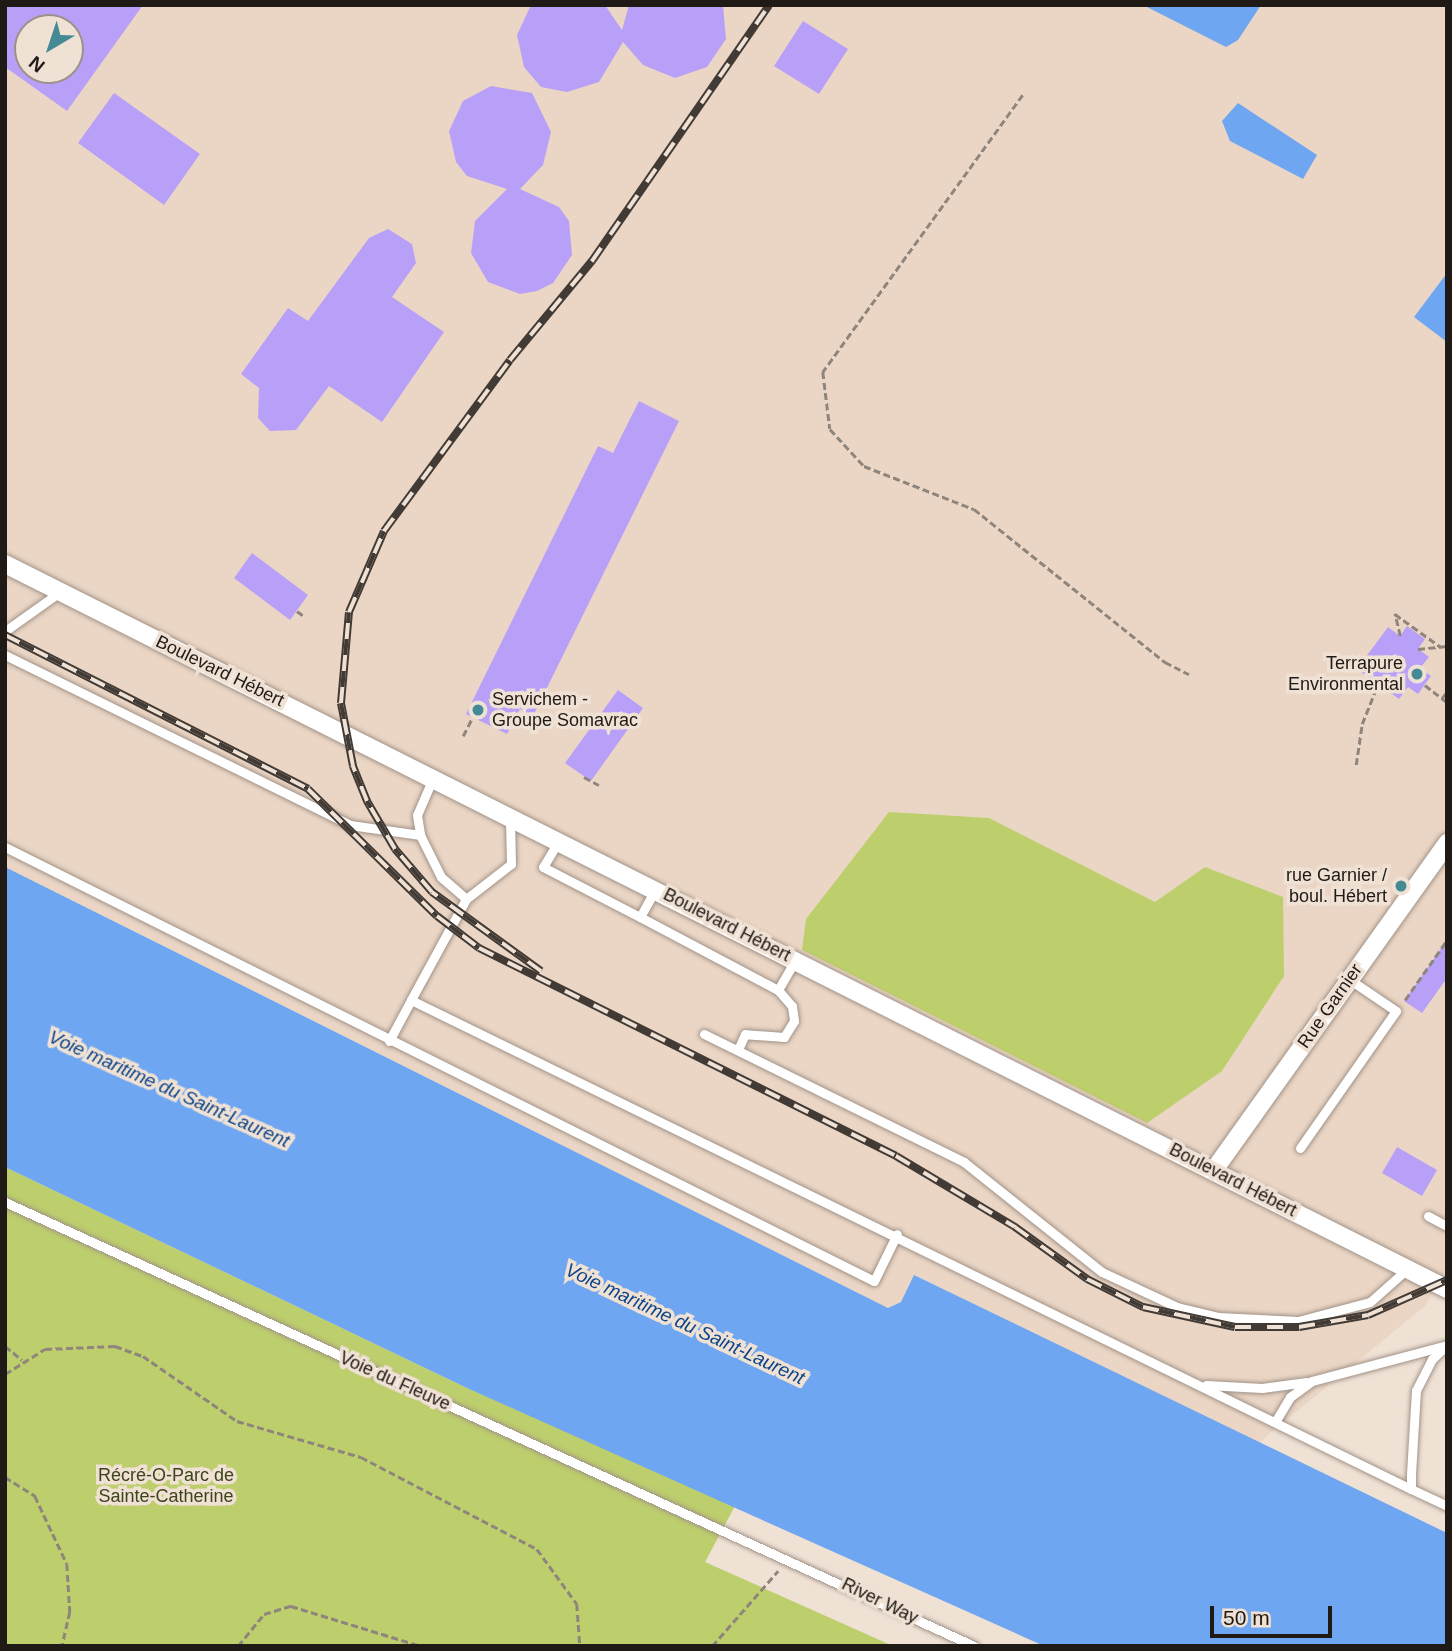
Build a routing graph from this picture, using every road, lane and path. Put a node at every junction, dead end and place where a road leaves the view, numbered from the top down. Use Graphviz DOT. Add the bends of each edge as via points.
graph roads {
  1 [pos="1023,95"];
  2 [pos="5,564"];
  3 [pos="61,592"];
  4 [pos="297,611"];
  5 [pos="304,616"];
  6 [pos="5,631"];
  7 [pos="1400,636"];
  8 [pos="1447,646"];
  9 [pos="1441,647"];
  10 [pos="1418,649"];
  11 [pos="5,655"];
  12 [pos="1189,674"];
  13 [pos="1378,684"];
  14 [pos="1424,685"];
  15 [pos="1447,691"];
  16 [pos="1442,698"];
  17 [pos="1447,702"];
  18 [pos="472,718"];
  19 [pos="463,736"];
  20 [pos="1356,765"];
  21 [pos="584,776"];
  22 [pos="433,778"];
  23 [pos="599,785"];
  24 [pos="509,816"];
  25 [pos="420,835"];
  26 [pos="559,841"];
  27 [pos="1447,843"];
  28 [pos="5,848"];
  29 [pos="655,889"];
  30 [pos="466,899"];
  31 [pos="640,917"];
  32 [pos="1447,940"];
  33 [pos="795,960"];
  34 [pos="1349,979"];
  35 [pos="778,989"];
  36 [pos="411,1000"];
  37 [pos="1404,1001"];
  38 [pos="705,1034"];
  39 [pos="389,1041"];
  40 [pos="738,1050"];
  41 [pos="1300,1148"];
  42 [pos="1214,1170"];
  43 [pos="5,1202"];
  44 [pos="1428,1216"];
  45 [pos="1447,1226"];
  46 [pos="897,1234"];
  47 [pos="1407,1269"];
  48 [pos="1447,1289"];
  49 [pos="5,1346"];
  50 [pos="1446,1346"];
  51 [pos="22,1360"];
  52 [pos="5,1374"];
  53 [pos="1312,1381"];
  54 [pos="1197,1383"];
  55 [pos="1275,1422"];
  56 [pos="5,1478"];
  57 [pos="1411,1489"];
  58 [pos="1447,1506"];
  59 [pos="786,1556"];
  60 [pos="62,1646"];
  61 [pos="239,1646"];
  62 [pos="421,1646"];
  63 [pos="580,1646"];
  64 [pos="712,1646"];
  65 [pos="974,1646"];
  1 -- 12 [label="path" via="823,372 830,429 864,466 974,509 1166,662"];
  2 -- 3 [label="street, Boulevard Hébert"];
  3 -- 6 [label="lane"];
  3 -- 22 [label="street, Boulevard Hébert"];
  4 -- 5 [label="path"];
  7 -- 9 [label="path" via="1395,614"];
  8 -- 9 [label="path"];
  9 -- 10 [label="path"];
  11 -- 25 [label="lane" via="350,825"];
  13 -- 20 [label="path" via="1362,724"];
  14 -- 16 [label="path"];
  15 -- 16 [label="path"];
  16 -- 17 [label="path"];
  18 -- 19 [label="path"];
  21 -- 23 [label="path"];
  22 -- 24 [label="street, Boulevard Hébert"];
  22 -- 25 [label="lane" via="417,815"];
  24 -- 26 [label="street, Boulevard Hébert"];
  24 -- 30 [label="lane" via="511,864"];
  25 -- 30 [label="lane" via="442,877"];
  26 -- 29 [label="street, Boulevard Hébert"];
  26 -- 31 [label="lane" via="543,867"];
  27 -- 34 [label="street, Rue Garnier"];
  28 -- 39 [label="lane"];
  29 -- 31 [label="lane"];
  29 -- 33 [label="street, Boulevard Hébert"];
  30 -- 36 [label="lane"];
  31 -- 35 [label="lane"];
  32 -- 37 [label="path"];
  33 -- 35 [label="lane"];
  33 -- 42 [label="street, Boulevard Hébert"];
  34 -- 41 [label="lane" via="1396,1011"];
  34 -- 42 [label="street, Rue Garnier"];
  35 -- 40 [label="lane" via="792,1006 790,1031 775,1039 745,1034"];
  36 -- 39 [label="lane"];
  36 -- 46 [label="lane"];
  38 -- 40 [label="lane"];
  39 -- 46 [label="lane" via="874,1281"];
  40 -- 47 [label="lane" via="964,1161 1102,1272 1177,1307 1218,1317 1298,1321 1370,1302"];
  42 -- 47 [label="street, Boulevard Hébert"];
  43 -- 59 [label="lane, Voie du Fleuve"];
  44 -- 45 [label="lane"];
  46 -- 54 [label="lane"];
  47 -- 48 [label="street, Boulevard Hébert"];
  49 -- 51 [label="path"];
  50 -- 53 [label="lane"];
  50 -- 57 [label="lane" via="1432,1359 1416,1390"];
  51 -- 52 [label="path"];
  51 -- 63 [label="path" via="46,1349 91,1345 130,1349 219,1412 361,1457 527,1542 551,1562 577,1604"];
  53 -- 54 [label="lane" via="1262,1388"];
  53 -- 55 [label="lane" via="1290,1397"];
  54 -- 55 [label="lane"];
  55 -- 57 [label="lane"];
  56 -- 60 [label="path" via="36,1496 67,1563 70,1612"];
  57 -- 58 [label="lane"];
  59 -- 64 [label="path" via="768,1587"];
  59 -- 65 [label="lane, River Way"];
  61 -- 62 [label="path" via="264,1614 291,1606"];
}
